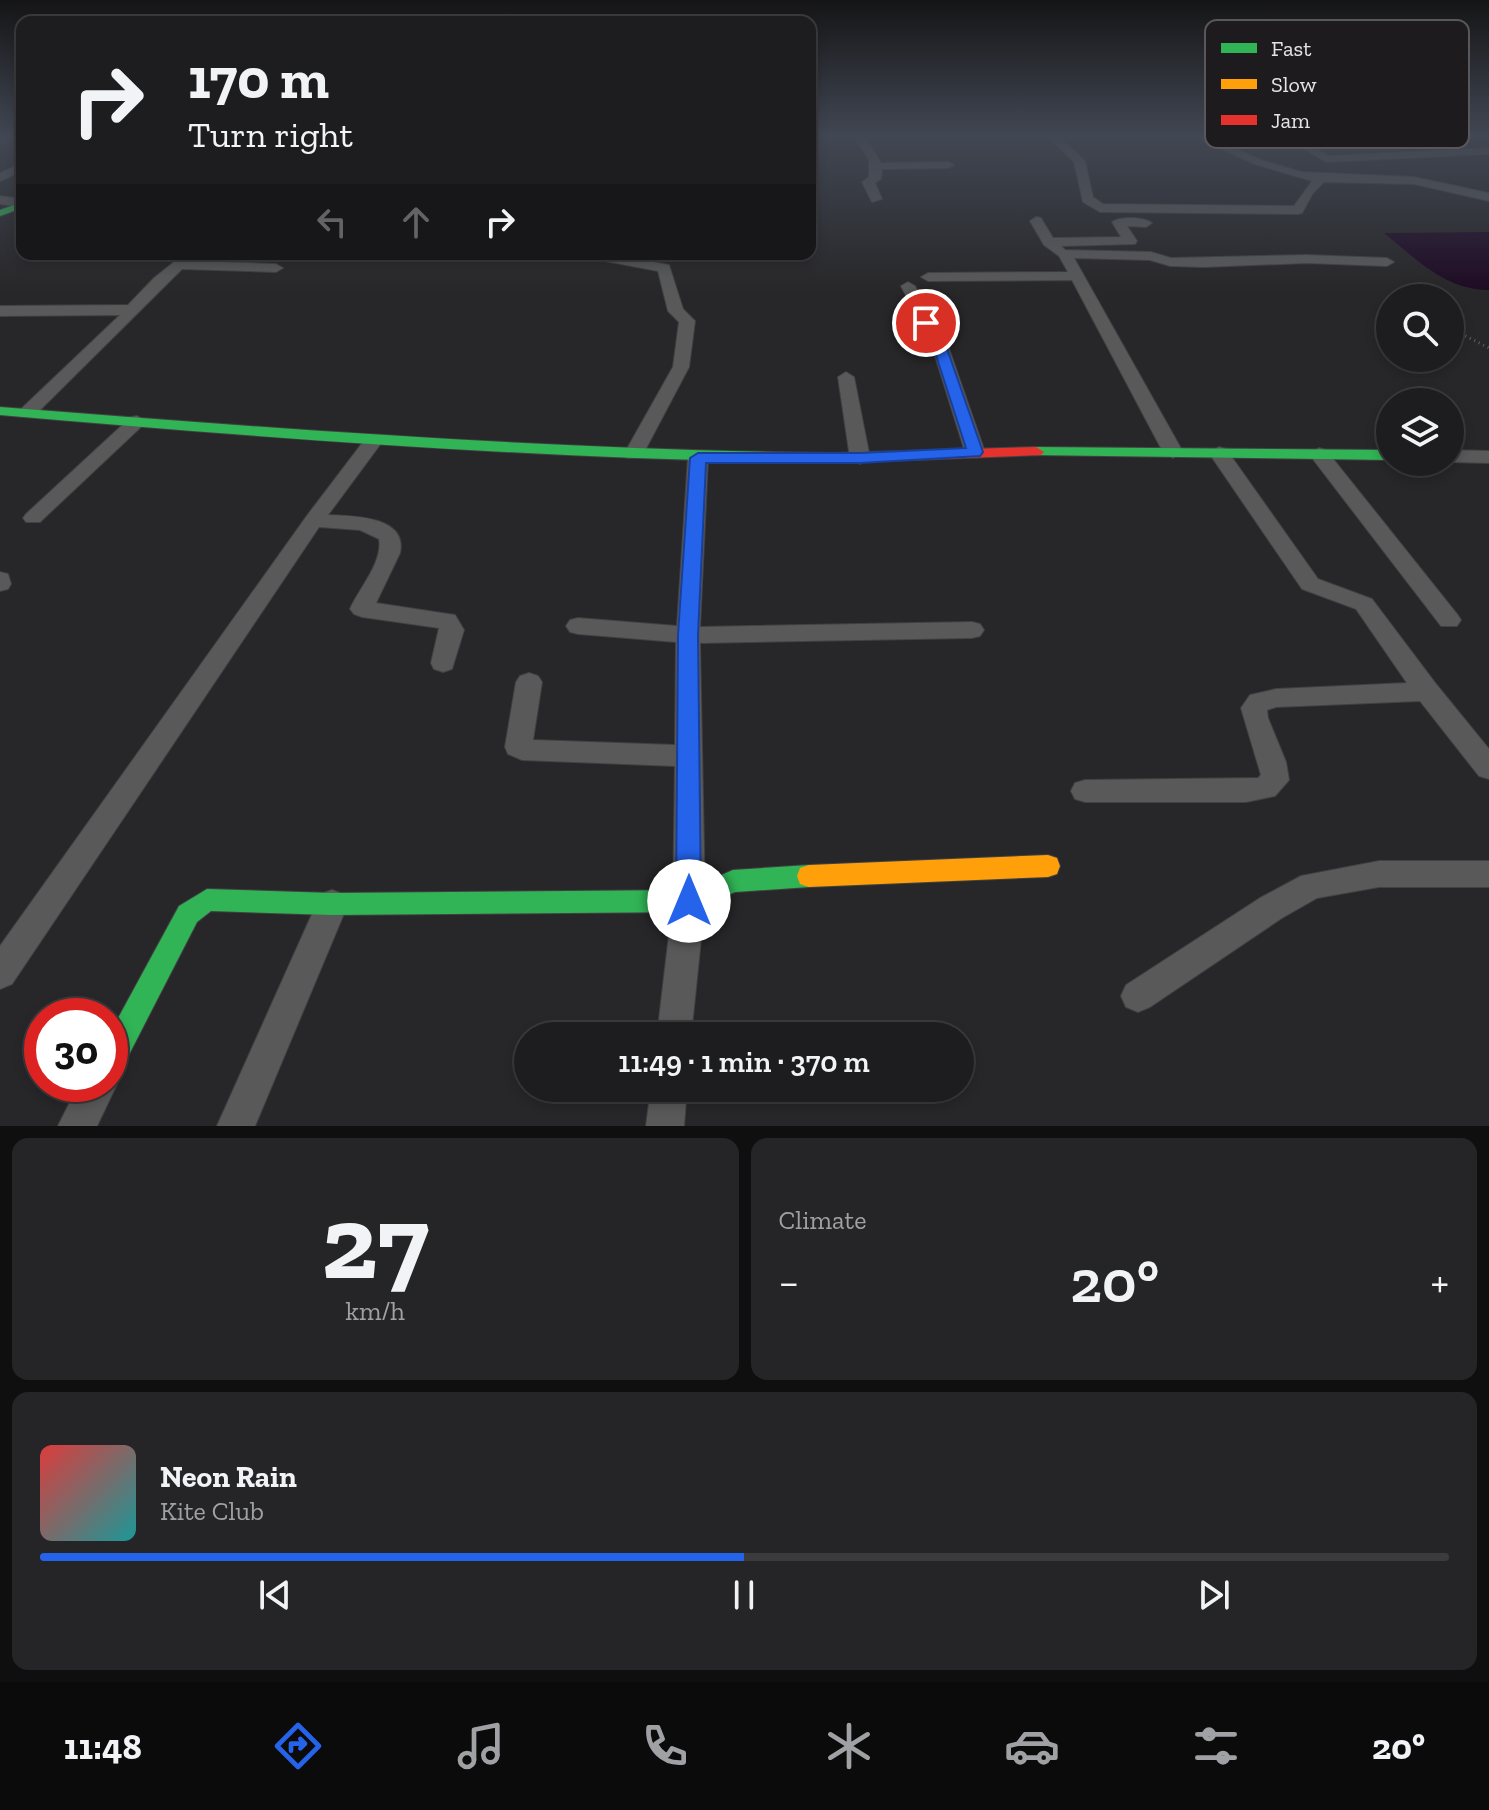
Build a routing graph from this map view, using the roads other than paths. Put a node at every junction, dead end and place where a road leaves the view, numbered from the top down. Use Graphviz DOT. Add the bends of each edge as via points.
graph roads {
  1 [pos="872,190"];
  2 [pos="1085,190"];
  3 [pos="1310,190"];
  4 [pos="1461,190"];
  5 [pos="1489,197"];
  6 [pos="876,199"];
  7 [pos="1188,209"];
  8 [pos="1036,221"];
  9 [pos="1181,224"];
  10 [pos="1197,224"];
  11 [pos="1049,242"];
  12 [pos="1065,254"];
  13 [pos="185,260"];
  14 [pos="621,260"];
  15 [pos="1387,262"];
  16 [pos="179,265"];
  17 [pos="276,268"];
  18 [pos="1075,276"];
  19 [pos="928,277"];
  20 [pos="908,286"];
  21 [pos="132,310"];
  22 [pos="0,311"];
  23 [pos="846,377"];
  24 [pos="9,413"];
  25 [pos="137,421"];
  26 [pos="373,442"];
  27 [pos="975,452"];
  28 [pos="1173,452"];
  29 [pos="1219,453"];
  30 [pos="634,454"];
  31 [pos="1319,454"];
  32 [pos="1376,455"];
  33 [pos="1464,456"];
  34 [pos="1489,457"];
  35 [pos="698,458"];
  36 [pos="860,458"];
  37 [pos="33,518"];
  38 [pos="313,521"];
  39 [pos="1449,620"];
  40 [pos="578,626"];
  41 [pos="972,630"];
  42 [pos="688,635"];
  43 [pos="443,663"];
  44 [pos="529,682"];
  45 [pos="1427,691"];
  46 [pos="688,756"];
  47 [pos="1489,768"];
  48 [pos="1085,791"];
  49 [pos="1048,866"];
  50 [pos="1489,874"];
  51 [pos="689,901"];
  52 [pos="332,904"];
  53 [pos="0,973"];
  54 [pos="1138,996"];
  55 [pos="676,1022"];
  56 [pos="128,1029"];
  57 [pos="90,1102"];
  58 [pos="668,1102"];
  59 [pos="77,1126"];
  60 [pos="236,1126"];
  61 [pos="665,1126"];
  1 -- 6 [label="street"];
  2 -- 7 [label="street" via="1087,199 1100,208"];
  3 -- 7 [label="street" via="1298,210"];
  4 -- 5 [label="street"];
  7 -- 10 [label="street"];
  8 -- 11 [label="street"];
  9 -- 11 [label="street" via="1118,222 1130,241"];
  11 -- 12 [label="street"];
  12 -- 15 [label="street" via="1151,256 1186,263"];
  12 -- 18 [label="street"];
  13 -- 16 [label="street"];
  14 -- 30 [label="street" via="664,268 676,311 687,321 681,367"];
  16 -- 17 [label="street"];
  16 -- 21 [label="street"];
  18 -- 19 [label="street"];
  18 -- 28 [label="street"];
  20 -- 27 [label="street" via="939,343"];
  21 -- 22 [label="street"];
  21 -- 24 [label="street"];
  23 -- 36 [label="street"];
  24 -- 25 [label="street"];
  25 -- 26 [label="street"];
  25 -- 37 [label="street"];
  26 -- 30 [label="street"];
  26 -- 38 [label="street"];
  27 -- 28 [label="street"];
  27 -- 36 [label="street"];
  28 -- 29 [label="street"];
  29 -- 31 [label="street"];
  29 -- 45 [label="street" via="1310,584 1364,604"];
  30 -- 35 [label="street"];
  31 -- 32 [label="street"];
  31 -- 39 [label="street"];
  33 -- 34 [label="street"];
  35 -- 36 [label="street"];
  35 -- 42 [label="street"];
  38 -- 43 [label="street" via="362,523 389,537 391,548 362,609 447,621 452,630"];
  38 -- 53 [label="street"];
  40 -- 42 [label="street"];
  41 -- 42 [label="street"];
  42 -- 46 [label="street"];
  44 -- 46 [label="street" via="519,735 522,750"];
  45 -- 47 [label="street"];
  45 -- 48 [label="street" via="1259,702 1255,724 1276,769 1275,780 1265,788"];
  46 -- 51 [label="street"];
  49 -- 51 [label="street" via="754,878 733,881"];
  50 -- 54 [label="street" via="1379,874 1312,886"];
  51 -- 52 [label="street"];
  51 -- 55 [label="street"];
  52 -- 56 [label="street" via="207,900 195,906"];
  52 -- 60 [label="street"];
  57 -- 59 [label="street"];
  58 -- 61 [label="street"];
}
